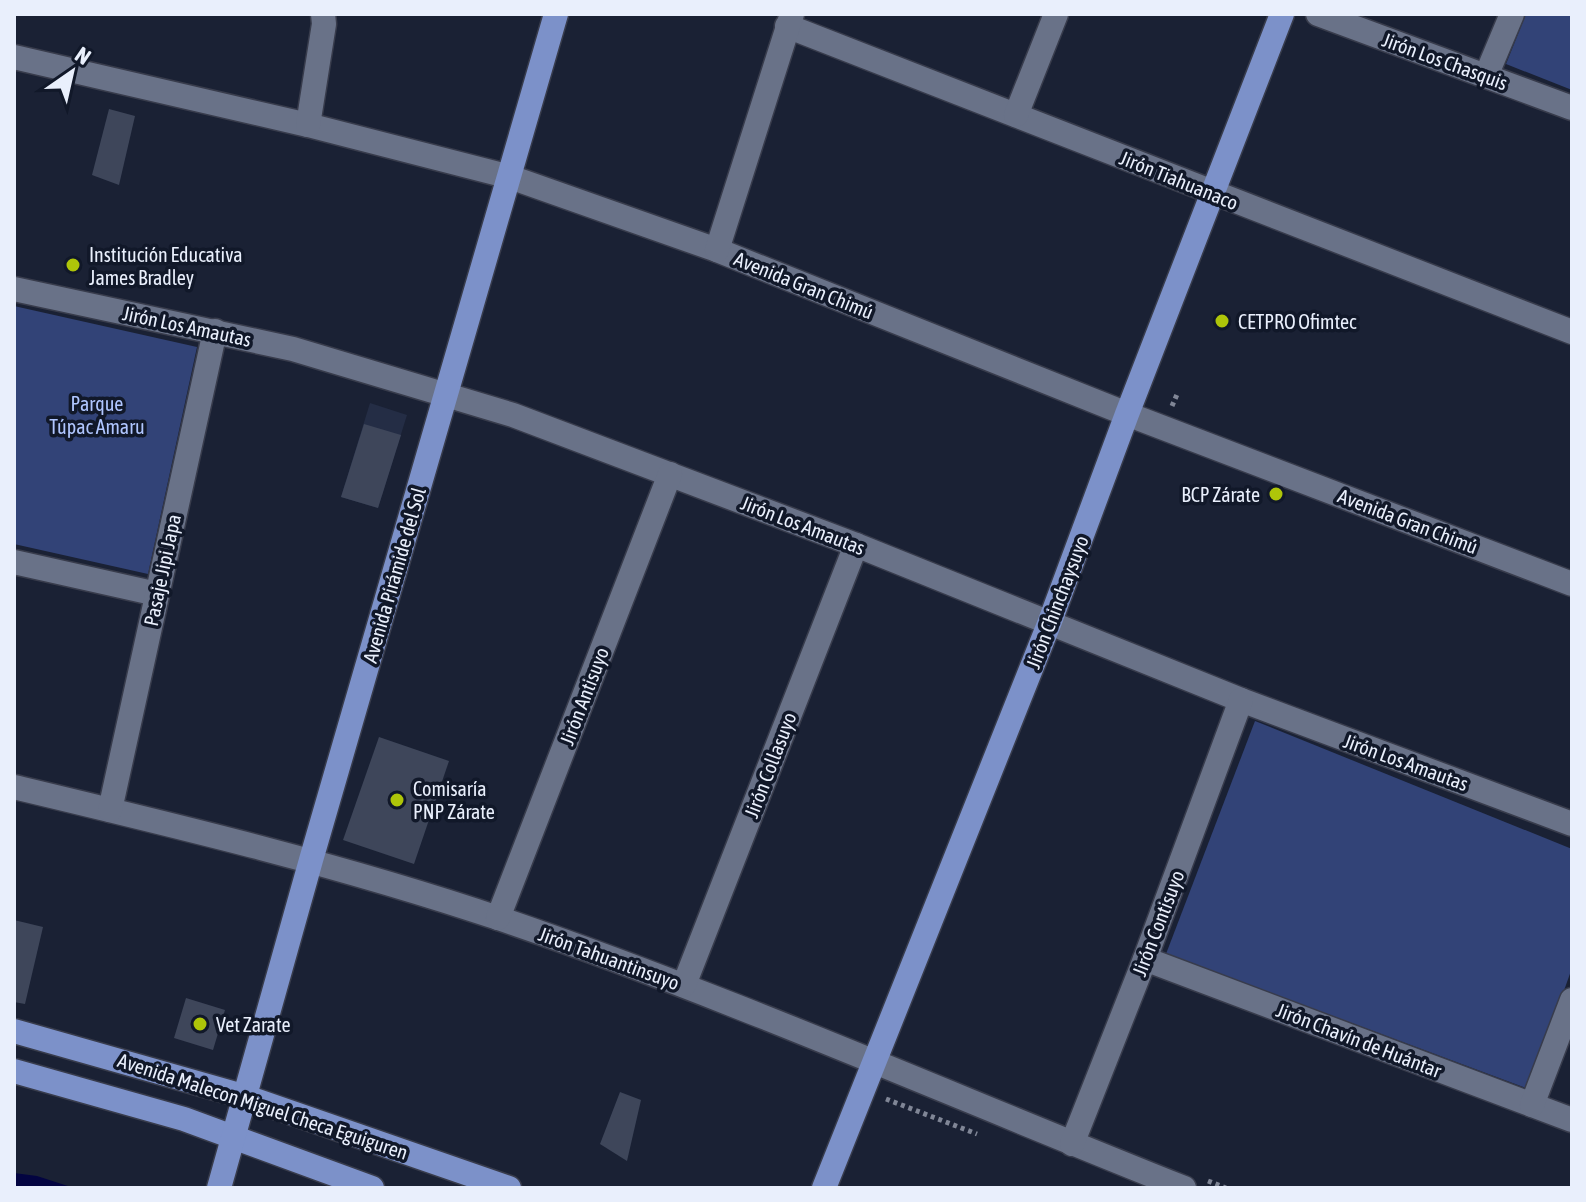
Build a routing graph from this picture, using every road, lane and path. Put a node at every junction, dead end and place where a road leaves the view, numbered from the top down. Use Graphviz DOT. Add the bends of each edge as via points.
graph roads {
  1 [pos="323,14"];
  2 [pos="556,14"];
  3 [pos="1056,14"];
  4 [pos="1282,14"];
  5 [pos="1318,14"];
  6 [pos="1512,14"];
  7 [pos="789,20"];
  8 [pos="14,57"];
  9 [pos="1486,76"];
  10 [pos="1572,108"];
  11 [pos="1016,115"];
  12 [pos="308,125"];
  13 [pos="510,177"];
  14 [pos="1211,193"];
  15 [pos="717,250"];
  16 [pos="14,289"];
  17 [pos="215,331"];
  18 [pos="1572,332"];
  19 [pos="446,395"];
  20 [pos="1127,414"];
  21 [pos="670,474"];
  22 [pos="856,545"];
  23 [pos="14,562"];
  24 [pos="1572,584"];
  25 [pos="157,594"];
  26 [pos="1049,624"];
  27 [pos="1241,700"];
  28 [pos="14,787"];
  29 [pos="110,810"];
  30 [pos="1572,824"];
  31 [pos="311,860"];
  32 [pos="498,918"];
  33 [pos="1145,959"];
  34 [pos="684,985"];
  35 [pos="1572,1000"];
  36 [pos="14,1031"];
  37 [pos="875,1064"];
  38 [pos="14,1071"];
  39 [pos="243,1096"];
  40 [pos="1532,1105"];
  41 [pos="1572,1120"];
  42 [pos="233,1136"];
  43 [pos="1072,1144"];
  44 [pos="222,1179"];
  45 [pos="1191,1183"];
  46 [pos="372,1188"];
  47 [pos="509,1188"];
  48 [pos="824,1188"];
  49 [pos="1226,1188"];
  1 -- 12 [label="street"];
  2 -- 13 [label="main road, Avenida Pirámide del Sol"];
  3 -- 11 [label="street"];
  4 -- 14 [label="main road, Jirón Chinchaysuyo"];
  5 -- 9 [label="street, Jirón Los Chasquis"];
  6 -- 9 [label="street"];
  7 -- 11 [label="street, Jirón Tiahuanaco"];
  7 -- 15 [label="street"];
  8 -- 12 [label="street, Avenida Gran Chimú"];
  9 -- 10 [label="street, Jirón Los Chasquis"];
  11 -- 14 [label="street, Jirón Tiahuanaco"];
  12 -- 13 [label="street, Avenida Gran Chimú"];
  13 -- 15 [label="street, Avenida Gran Chimú"];
  13 -- 19 [label="main road, Avenida Pirámide del Sol"];
  14 -- 18 [label="street, Jirón Tiahuanaco"];
  14 -- 20 [label="main road, Jirón Chinchaysuyo"];
  15 -- 20 [label="street, Avenida Gran Chimú"];
  16 -- 17 [label="street, Jirón Los Amautas"];
  17 -- 19 [label="street, Jirón Los Amautas"];
  17 -- 25 [label="street, Pasaje Jipi Japa"];
  19 -- 21 [label="street, Jirón Los Amautas"];
  19 -- 31 [label="main road, Avenida Pirámide del Sol"];
  20 -- 24 [label="street, Avenida Gran Chimú"];
  20 -- 26 [label="main road, Jirón Chinchaysuyo"];
  21 -- 22 [label="street, Jirón Los Amautas"];
  21 -- 32 [label="street, Jirón Antisuyo"];
  22 -- 26 [label="street, Jirón Los Amautas"];
  22 -- 34 [label="street, Jirón Collasuyo"];
  23 -- 25 [label="street"];
  25 -- 29 [label="street, Pasaje Jipi Japa"];
  26 -- 27 [label="street, Jirón Los Amautas"];
  26 -- 37 [label="main road, Jirón Chinchaysuyo"];
  27 -- 30 [label="street, Jirón Los Amautas"];
  27 -- 33 [label="street, Jirón Contisuyo"];
  28 -- 29 [label="street, Jirón Tahuantinsuyo"];
  29 -- 31 [label="street, Jirón Tahuantinsuyo"];
  31 -- 32 [label="street, Jirón Tahuantinsuyo"];
  31 -- 39 [label="main road, Avenida Pirámide del Sol"];
  32 -- 34 [label="street, Jirón Tahuantinsuyo"];
  33 -- 40 [label="street, Jirón Chavín de Huántar"];
  33 -- 43 [label="street, Jirón Contisuyo"];
  34 -- 37 [label="street, Jirón Tahuantinsuyo"];
  35 -- 40 [label="street"];
  36 -- 39 [label="main road, Avenida Malecon Miguel Checa Eguiguren"];
  37 -- 43 [label="street, Jirón Tahuantinsuyo"];
  37 -- 48 [label="main road, Jirón Chinchaysuyo"];
  38 -- 42 [label="main road, Avenida Malecon Miguel Checa Eguiguren"];
  39 -- 42 [label="main road, Avenida Pirámide del Sol"];
  39 -- 47 [label="main road, Avenida Malecon Miguel Checa Eguiguren"];
  40 -- 41 [label="street, Jirón Chavín de Huántar"];
  42 -- 44 [label="main road, Avenida Pirámide del Sol"];
  42 -- 46 [label="main road, Avenida Malecon Miguel Checa Eguiguren"];
  43 -- 45 [label="street, Jirón Tahuantinsuyo"];
  45 -- 49 [label="path"];
}
